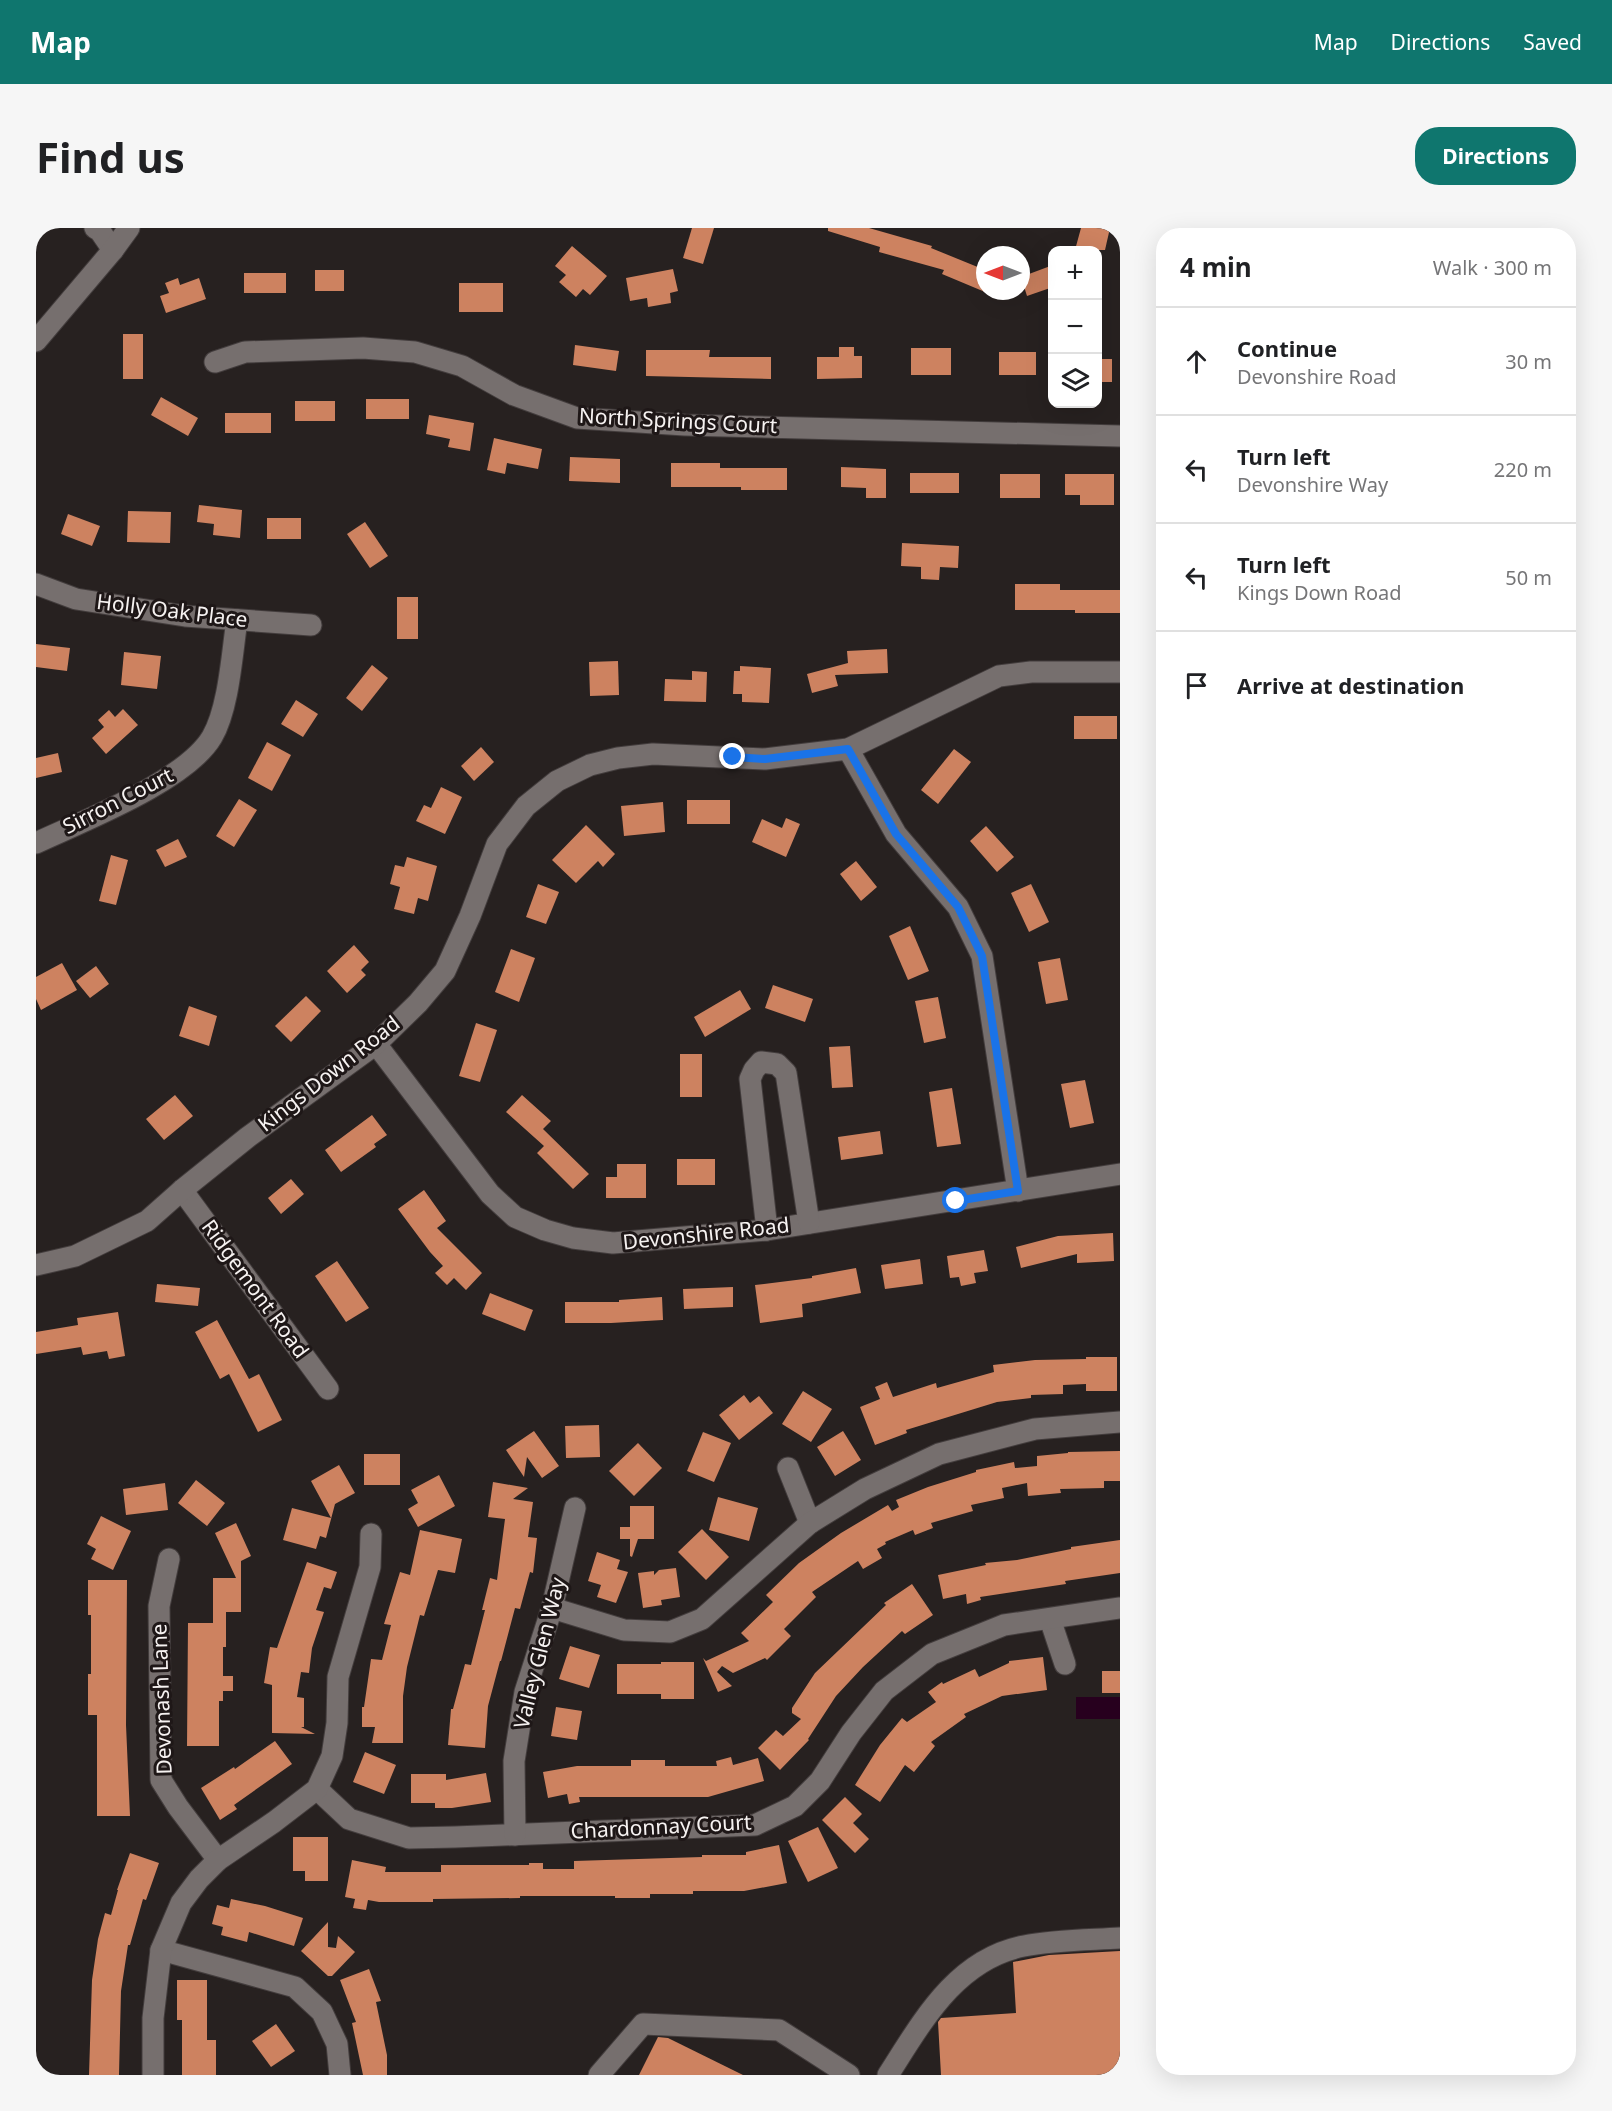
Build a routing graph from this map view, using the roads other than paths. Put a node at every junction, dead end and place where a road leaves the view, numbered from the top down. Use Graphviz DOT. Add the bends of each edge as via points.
graph roads {
  1 [pos="95,228"];
  2 [pos="129,228"];
  3 [pos="114,250"];
  4 [pos="36,341"];
  5 [pos="214,362"];
  6 [pos="1120,436"];
  7 [pos="36,584"];
  8 [pos="237,620"];
  9 [pos="310,625"];
  10 [pos="1120,672"];
  11 [pos="848,749"];
  12 [pos="36,843"];
  13 [pos="375,1044"];
  14 [pos="1120,1174"];
  15 [pos="182,1190"];
  16 [pos="1018,1191"];
  17 [pos="809,1224"];
  18 [pos="767,1230"];
  19 [pos="36,1265"];
  20 [pos="327,1389"];
  21 [pos="1120,1422"];
  22 [pos="788,1468"];
  23 [pos="575,1508"];
  24 [pos="810,1522"];
  25 [pos="371,1534"];
  26 [pos="170,1559"];
  27 [pos="552,1608"];
  28 [pos="1120,1608"];
  29 [pos="1050,1619"];
  30 [pos="1065,1664"];
  31 [pos="317,1789"];
  32 [pos="515,1835"];
  33 [pos="218,1860"];
  34 [pos="1120,1938"];
  35 [pos="161,1950"];
  36 [pos="153,2075"];
  37 [pos="340,2075"];
  38 [pos="598,2075"];
  39 [pos="849,2075"];
  40 [pos="888,2075"];
  1 -- 3 [label="street"];
  2 -- 3 [label="street"];
  3 -- 4 [label="street"];
  5 -- 6 [label="street, North Springs Court" via="245,352 363,348 415,352 462,366 514,395 578,417 685,425"];
  7 -- 8 [label="street, Holly Oak Place" via="76,599"];
  8 -- 9 [label="street, Holly Oak Place"];
  8 -- 12 [label="street, Sirron Court" via="222,712 212,738 187,765 146,790"];
  10 -- 11 [label="street, Kings Down Road" via="999,676"];
  11 -- 13 [label="street, Kings Down Road" via="765,759 618,758 590,765 557,781 526,806 497,844 445,971 418,1004"];
  11 -- 16 [label="street" via="896,834 958,907 982,956"];
  13 -- 15 [label="street, Kings Down Road"];
  13 -- 18 [label="street, Devonshire Road" via="490,1194 515,1217 573,1238 613,1243"];
  14 -- 16 [label="street, Devonshire Road"];
  15 -- 19 [label="street, Kings Down Road" via="147,1221 75,1256"];
  15 -- 20 [label="street, Ridgemont Road"];
  16 -- 17 [label="street, Devonshire Road"];
  17 -- 18 [label="street, Devonshire Road"];
  17 -- 18 [label="street" via="786,1073 777,1064 761,1062 750,1079"];
  21 -- 24 [label="street" via="1035,1429 939,1454 865,1489"];
  22 -- 24 [label="street"];
  23 -- 27 [label="street, Valley Glen Way"];
  24 -- 27 [label="street" via="702,1619 670,1632 624,1630"];
  25 -- 31 [label="street" via="370,1567 338,1677 332,1756"];
  26 -- 33 [label="street, Devonash Lane" via="159,1606 161,1779"];
  27 -- 32 [label="street, Valley Glen Way" via="525,1692 514,1761"];
  28 -- 29 [label="street, Chardonnay Court"];
  29 -- 30 [label="street"];
  29 -- 32 [label="street, Chardonnay Court" via="1004,1625 932,1654 884,1691 820,1781 795,1806 755,1825"];
  31 -- 32 [label="street, Chardonnay Court" via="349,1819 410,1838"];
  31 -- 33 [label="street"];
  33 -- 35 [label="street" via="181,1903"];
  34 -- 40 [label="street" via="1023,1946 967,1971 935,2002"];
  35 -- 36 [label="street" via="153,2018"];
  35 -- 37 [label="street" via="295,1987 322,2012 337,2044"];
  38 -- 39 [label="street" via="643,2024 779,2030"];
}
